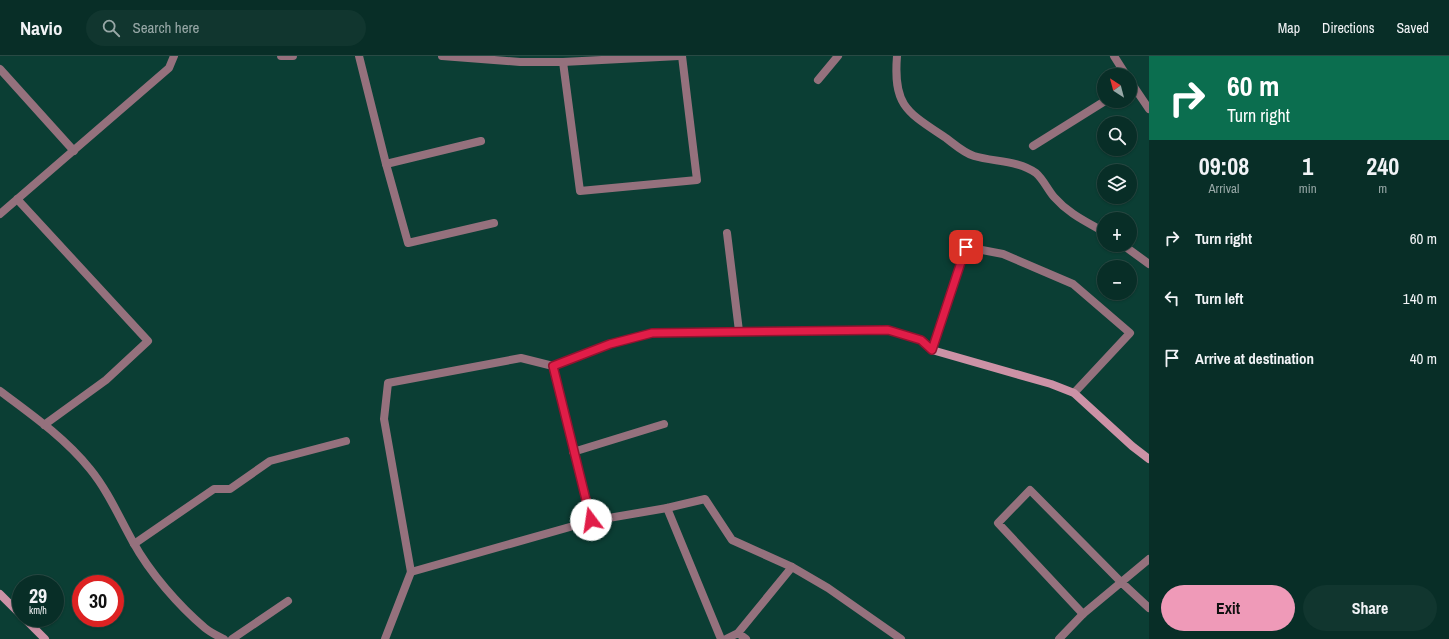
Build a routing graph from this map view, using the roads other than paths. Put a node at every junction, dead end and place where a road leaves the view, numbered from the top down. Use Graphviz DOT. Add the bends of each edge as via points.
graph roads {
  1 [pos="174,56"];
  2 [pos="281,56"];
  3 [pos="293,56"];
  4 [pos="359,56"];
  5 [pos="442,56"];
  6 [pos="679,56"];
  7 [pos="682,56"];
  8 [pos="838,56"];
  9 [pos="897,56"];
  10 [pos="1114,56"];
  11 [pos="520,59"];
  12 [pos="563,62"];
  13 [pos="1122,68"];
  14 [pos="0,69"];
  15 [pos="818,80"];
  16 [pos="1137,92"];
  17 [pos="1097,106"];
  18 [pos="1149,109"];
  19 [pos="481,141"];
  20 [pos="1033,146"];
  21 [pos="74,151"];
  22 [pos="386,164"];
  23 [pos="18,199"];
  24 [pos="0,214"];
  25 [pos="494,223"];
  26 [pos="1097,228"];
  27 [pos="727,233"];
  28 [pos="1133,252"];
  29 [pos="1149,264"];
  30 [pos="739,331"];
  31 [pos="932,350"];
  32 [pos="553,366"];
  33 [pos="0,391"];
  34 [pos="1074,393"];
  35 [pos="664,424"];
  36 [pos="44,425"];
  37 [pos="346,441"];
  38 [pos="573,452"];
  39 [pos="1149,459"];
  40 [pos="667,508"];
  41 [pos="591,520"];
  42 [pos="134,544"];
  43 [pos="1149,559"];
  44 [pos="792,567"];
  45 [pos="411,572"];
  46 [pos="1121,582"];
  47 [pos="0,594"];
  48 [pos="288,601"];
  49 [pos="12,607"];
  50 [pos="1149,608"];
  51 [pos="1083,614"];
  52 [pos="33,627"];
  53 [pos="738,633"];
  54 [pos="44,639"];
  55 [pos="224,639"];
  56 [pos="232,639"];
  57 [pos="384,639"];
  58 [pos="721,639"];
  59 [pos="726,639"];
  60 [pos="746,639"];
  61 [pos="901,639"];
  62 [pos="1059,639"];
  1 -- 21 [label="street" via="169,68"];
  2 -- 3 [label="street"];
  4 -- 22 [label="street"];
  5 -- 11 [label="street"];
  6 -- 12 [label="street"];
  7 -- 12 [label="street" via="697,180 580,191"];
  8 -- 15 [label="street"];
  9 -- 26 [label="street" via="898,90 903,103 915,117 972,155 1015,164 1036,173 1054,198 1072,214"];
  10 -- 13 [label="street"];
  11 -- 12 [label="street"];
  14 -- 21 [label="street"];
  16 -- 18 [label="street"];
  17 -- 20 [label="street"];
  19 -- 22 [label="street"];
  21 -- 23 [label="street"];
  22 -- 25 [label="street" via="408,243"];
  23 -- 24 [label="street"];
  23 -- 36 [label="street" via="148,341 106,380"];
  27 -- 30 [label="street"];
  28 -- 29 [label="street"];
  30 -- 31 [label="street" via="888,330 921,340"];
  30 -- 32 [label="street" via="652,333 610,344"];
  31 -- 34 [label="street" via="1052,384"];
  31 -- 34 [label="street" via="966,247 1004,254 1073,284 1130,333"];
  32 -- 38 [label="street"];
  32 -- 45 [label="street" via="521,358 388,383 384,419"];
  33 -- 36 [label="street"];
  34 -- 39 [label="street"];
  35 -- 38 [label="street"];
  36 -- 42 [label="street" via="89,468 106,491"];
  37 -- 42 [label="street" via="270,461 230,489 214,489"];
  38 -- 41 [label="street"];
  40 -- 41 [label="street"];
  40 -- 44 [label="street" via="705,499 732,540"];
  40 -- 58 [label="street"];
  41 -- 45 [label="street"];
  42 -- 55 [label="street" via="177,600 206,629"];
  43 -- 46 [label="street"];
  44 -- 53 [label="street"];
  44 -- 61 [label="street" via="828,588"];
  45 -- 57 [label="street"];
  46 -- 50 [label="street"];
  46 -- 51 [label="street"];
  46 -- 51 [label="street" via="1030,490 998,523"];
  47 -- 49 [label="street"];
  48 -- 56 [label="street"];
  51 -- 62 [label="street"];
  52 -- 54 [label="street"];
  53 -- 59 [label="street"];
  53 -- 60 [label="street"];
}
